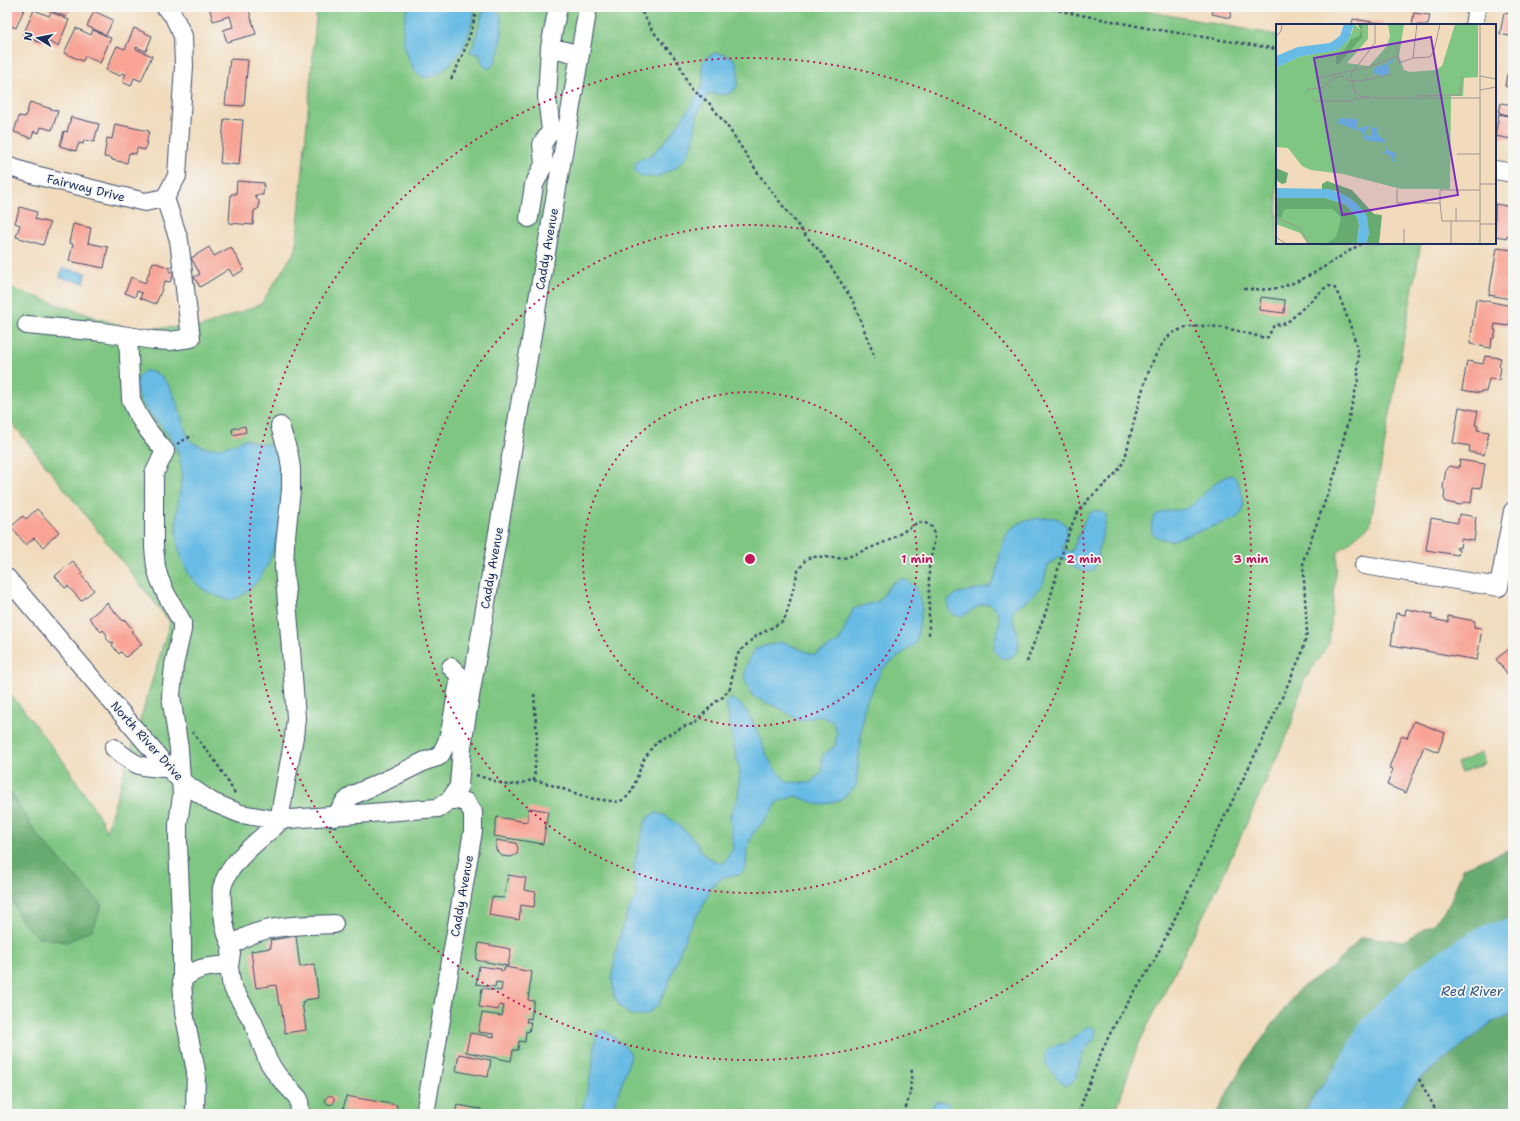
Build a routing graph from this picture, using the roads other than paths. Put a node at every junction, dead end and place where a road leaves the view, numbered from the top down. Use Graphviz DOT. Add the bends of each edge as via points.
graph roads {
  1 [pos="165,7"];
  2 [pos="558,7"];
  3 [pos="588,7"];
  4 [pos="1477,7"];
  5 [pos="1474,24"];
  6 [pos="550,47"];
  7 [pos="580,55"];
  8 [pos="7,166"];
  9 [pos="1496,170"];
  10 [pos="1513,173"];
  11 [pos="165,198"];
  12 [pos="529,218"];
  13 [pos="27,325"];
  14 [pos="128,336"];
  15 [pos="280,426"];
  16 [pos="1513,511"];
  17 [pos="1364,565"];
  18 [pos="7,578"];
  19 [pos="451,667"];
  20 [pos="114,748"];
  21 [pos="175,775"];
  22 [pos="451,799"];
  23 [pos="335,817"];
  24 [pos="279,820"];
  25 [pos="334,924"];
  26 [pos="232,946"];
  27 [pos="229,964"];
  28 [pos="182,980"];
  29 [pos="195,1114"];
  30 [pos="300,1114"];
  31 [pos="425,1114"];
  1 -- 11 [label="street" via="173,15 183,36 184,66 177,176"];
  2 -- 6 [label="street"];
  3 -- 7 [label="street, Caddy Avenue"];
  4 -- 5 [label="street"];
  6 -- 7 [label="street"];
  6 -- 12 [label="street" via="547,97 551,131 542,144 544,164 534,185"];
  7 -- 22 [label="street, Caddy Avenue" via="467,714 459,786"];
  8 -- 11 [label="street, Fairway Drive" via="145,202"];
  9 -- 10 [label="street"];
  11 -- 14 [label="street" via="179,240 191,338 170,341"];
  13 -- 14 [label="street"];
  14 -- 21 [label="street" via="133,404 144,425 165,451 154,474 154,548 159,578 182,622 171,696 179,749"];
  15 -- 24 [label="street" via="291,470 284,568 296,718"];
  16 -- 17 [label="street" via="1499,587"];
  18 -- 21 [label="street, North River Drive"];
  19 -- 23 [label="street" via="458,674 459,682 451,727 441,754 353,795"];
  20 -- 21 [label="street" via="128,760 145,768"];
  21 -- 24 [label="street, North River Drive" via="212,802 244,815"];
  21 -- 28 [label="street" via="182,795 178,824"];
  22 -- 23 [label="street, North River Drive" via="438,808"];
  22 -- 31 [label="street, Caddy Avenue" via="466,802 473,812 473,831"];
  23 -- 24 [label="street, North River Drive"];
  24 -- 26 [label="street" via="236,862 226,877 222,888 222,900 225,926"];
  25 -- 26 [label="street" via="262,931"];
  26 -- 27 [label="street"];
  27 -- 28 [label="street" via="200,968"];
  27 -- 30 [label="street" via="234,990 253,1022 268,1061 299,1099"];
  28 -- 29 [label="street" via="184,1013 196,1071"];
}
